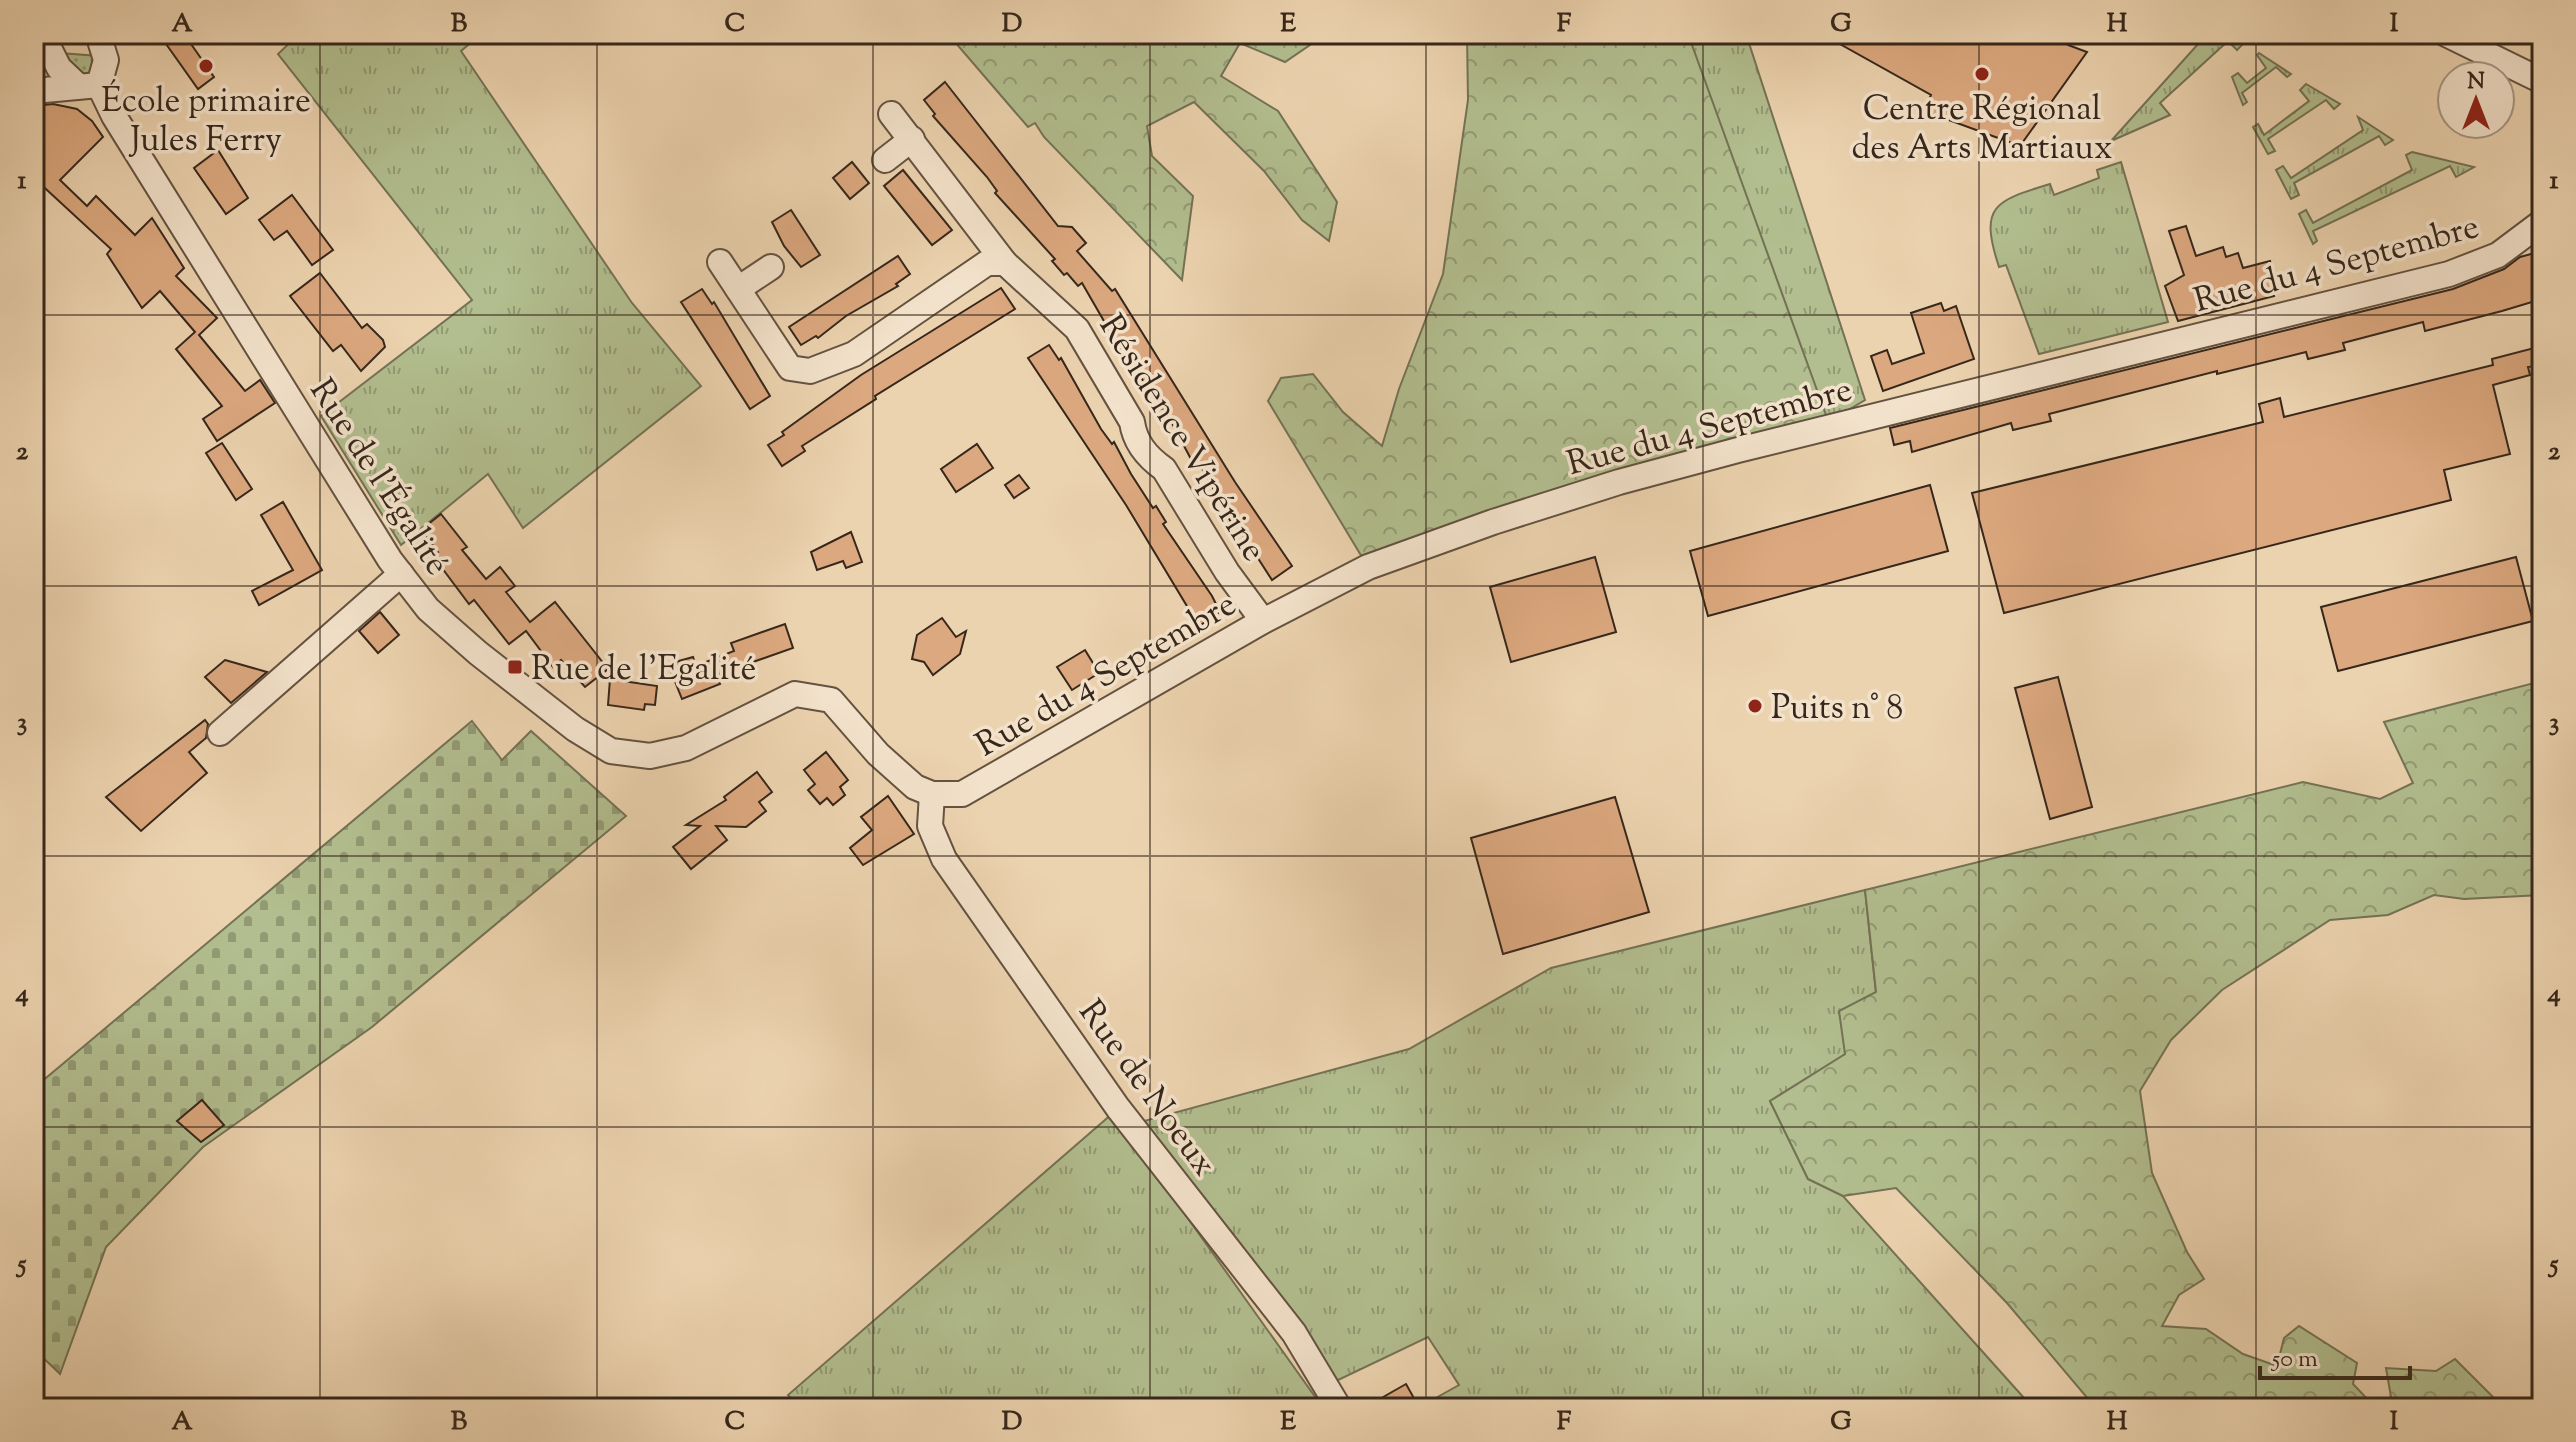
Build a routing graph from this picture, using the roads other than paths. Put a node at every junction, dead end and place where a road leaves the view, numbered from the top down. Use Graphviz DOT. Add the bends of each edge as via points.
graph roads {
  1 [pos="42,34"];
  2 [pos="98,34"];
  3 [pos="2446,34"];
  4 [pos="2542,81"];
  5 [pos="89,86"];
  6 [pos="34,91"];
  7 [pos="891,114"];
  8 [pos="912,139"];
  9 [pos="885,160"];
  10 [pos="2542,222"];
  11 [pos="720,262"];
  12 [pos="1005,263"];
  13 [pos="771,267"];
  14 [pos="738,289"];
  15 [pos="401,574"];
  16 [pos="1263,621"];
  17 [pos="220,733"];
  18 [pos="932,794"];
  19 [pos="1339,1408"];
  1 -- 5 [label="street, Rue de l'Égalité" via="59,68"];
  2 -- 5 [label="street" via="106,60"];
  3 -- 4 [label="street"];
  5 -- 6 [label="street"];
  5 -- 15 [label="street, Rue de l'Égalité" via="136,150"];
  7 -- 8 [label="street, Résidence Vipérine"];
  8 -- 9 [label="street"];
  8 -- 12 [label="street, Résidence Vipérine"];
  10 -- 16 [label="street, Rue du 4 Septembre" via="2498,255 2449,274 1619,482 1368,567"];
  11 -- 14 [label="street"];
  12 -- 14 [label="street" via="987,263 854,354 810,371 790,368"];
  12 -- 16 [label="street, Résidence Vipérine" via="1077,329 1132,422 1134,436 1149,459 1164,469"];
  13 -- 14 [label="street"];
  15 -- 17 [label="street"];
  15 -- 18 [label="street, Rue de l'Égalité" via="428,609 510,681 611,751 650,756 686,748 795,694 831,700 878,754 915,787"];
  16 -- 18 [label="street, Rue du 4 Septembre" via="962,794"];
  18 -- 19 [label="street, Rue de Noeux" via="930,826 944,859 1118,1108 1294,1333"];
}
